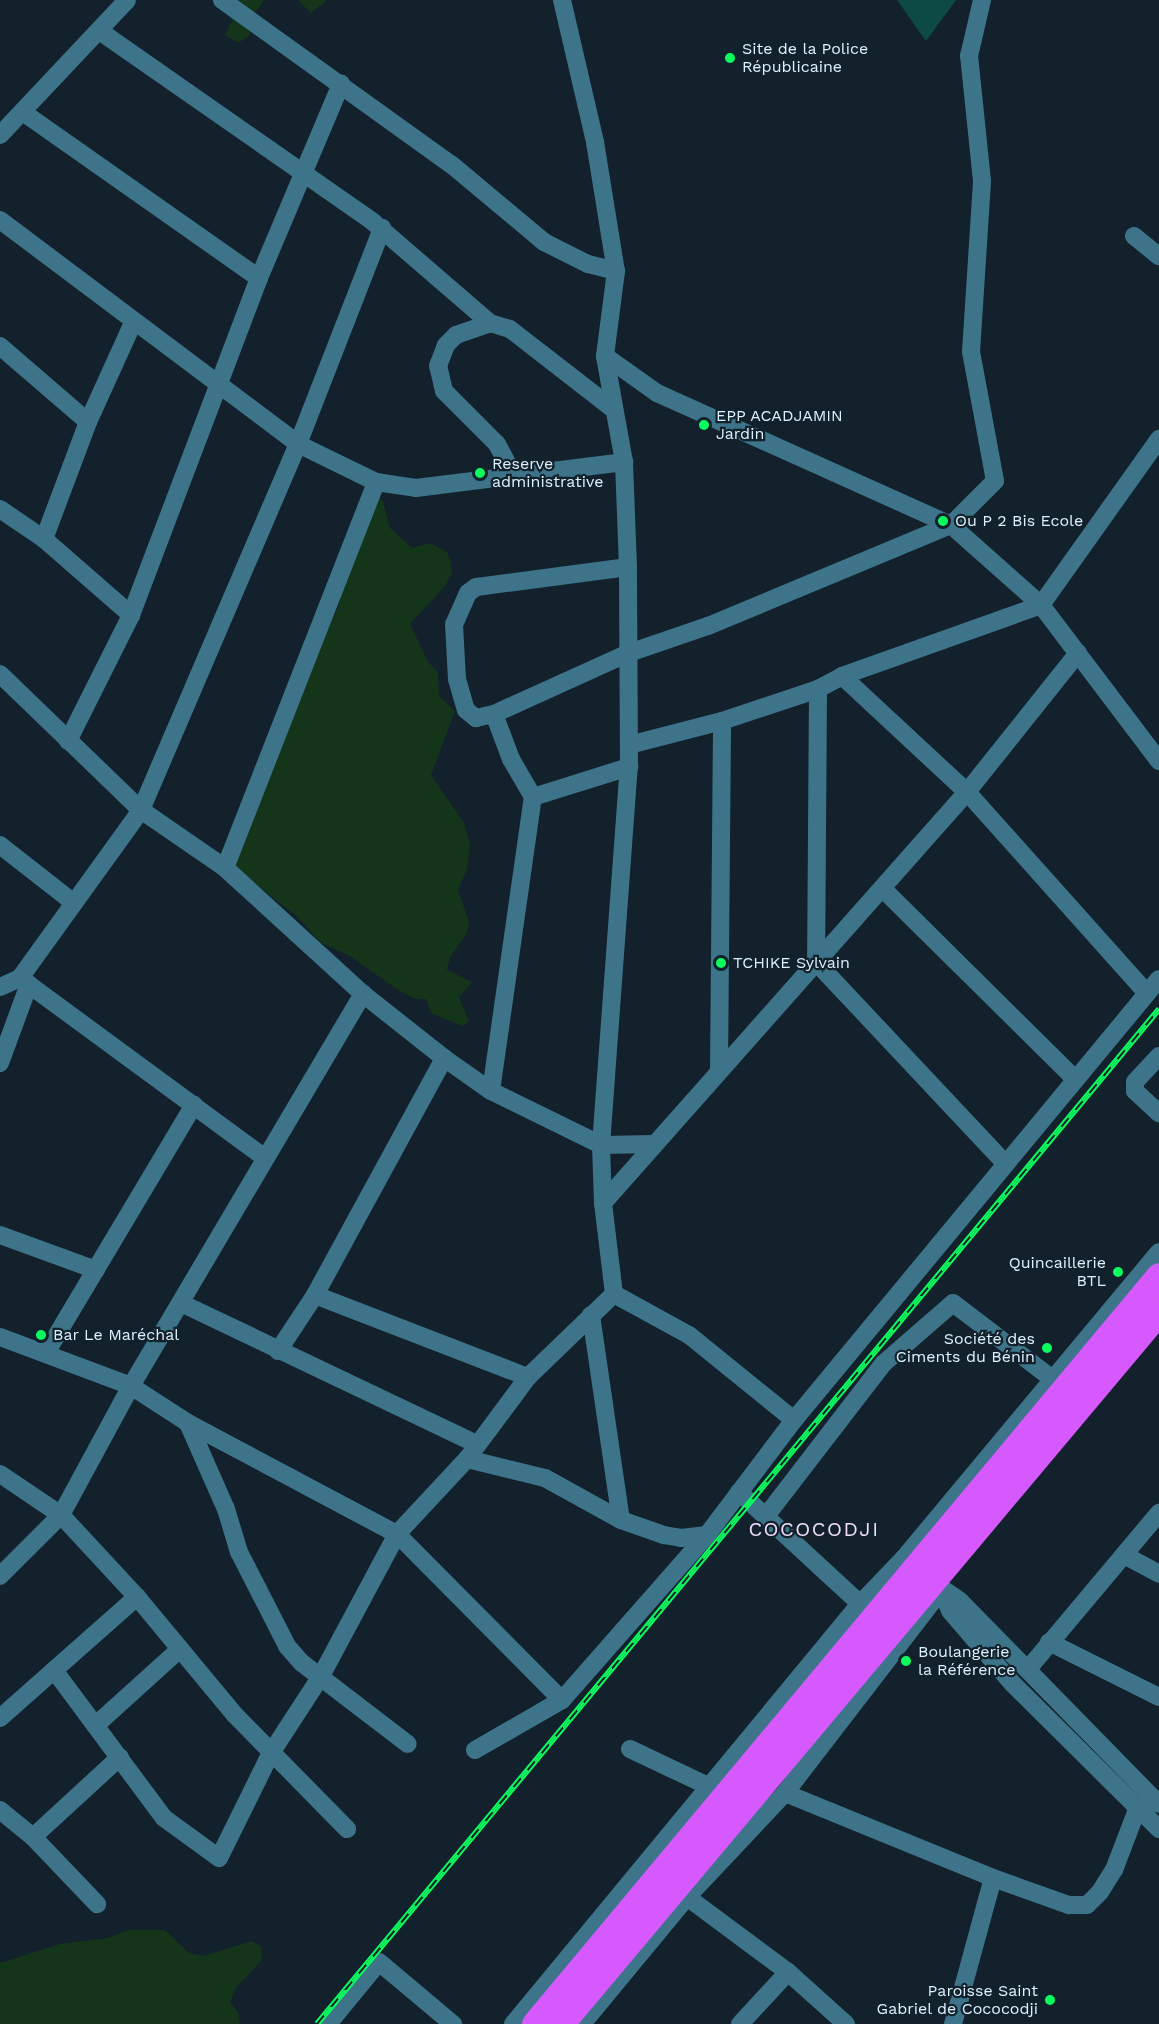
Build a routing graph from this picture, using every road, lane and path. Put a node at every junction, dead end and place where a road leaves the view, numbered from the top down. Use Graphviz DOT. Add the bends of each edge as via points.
graph roads {
  1 [pos="128,0"];
  2 [pos="222,0"];
  3 [pos="562,0"];
  4 [pos="982,0"];
  5 [pos="101,32"];
  6 [pos="341,84"];
  7 [pos="24,112"];
  8 [pos="0,135"];
  9 [pos="301,174"];
  10 [pos="0,220"];
  11 [pos="382,228"];
  12 [pos="1134,236"];
  13 [pos="1159,256"];
  14 [pos="616,271"];
  15 [pos="259,278"];
  16 [pos="133,323"];
  17 [pos="490,323"];
  18 [pos="0,346"];
  19 [pos="605,356"];
  20 [pos="220,384"];
  21 [pos="612,408"];
  22 [pos="88,422"];
  23 [pos="1159,439"];
  24 [pos="298,444"];
  25 [pos="624,462"];
  26 [pos="514,476"];
  27 [pos="376,482"];
  28 [pos="0,509"];
  29 [pos="951,525"];
  30 [pos="44,539"];
  31 [pos="628,567"];
  32 [pos="1041,605"];
  33 [pos="131,615"];
  34 [pos="1078,653"];
  35 [pos="626,654"];
  36 [pos="0,674"];
  37 [pos="842,676"];
  38 [pos="818,688"];
  39 [pos="494,714"];
  40 [pos="722,721"];
  41 [pos="68,741"];
  42 [pos="629,745"];
  43 [pos="1159,761"];
  44 [pos="629,767"];
  45 [pos="967,792"];
  46 [pos="533,797"];
  47 [pos="141,810"];
  48 [pos="0,845"];
  49 [pos="225,868"];
  50 [pos="882,888"];
  51 [pos="74,903"];
  52 [pos="816,962"];
  53 [pos="1159,979"];
  54 [pos="25,981"];
  55 [pos="0,987"];
  56 [pos="1147,993"];
  57 [pos="363,994"];
  58 [pos="1159,1056"];
  59 [pos="444,1058"];
  60 [pos="0,1063"];
  61 [pos="719,1071"];
  62 [pos="1075,1079"];
  63 [pos="491,1091"];
  64 [pos="194,1105"];
  65 [pos="1159,1113"];
  66 [pos="654,1144"];
  67 [pos="601,1145"];
  68 [pos="265,1158"];
  69 [pos="1006,1164"];
  70 [pos="603,1203"];
  71 [pos="0,1235"];
  72 [pos="1159,1252"];
  73 [pos="96,1270"];
  74 [pos="1159,1276"];
  75 [pos="614,1294"];
  76 [pos="315,1295"];
  77 [pos="183,1304"];
  78 [pos="1159,1311"];
  79 [pos="591,1315"];
  80 [pos="1159,1332"];
  81 [pos="0,1336"];
  82 [pos="278,1351"];
  83 [pos="46,1353"];
  84 [pos="528,1377"];
  85 [pos="1051,1377"];
  86 [pos="131,1386"];
  87 [pos="794,1420"];
  88 [pos="188,1423"];
  89 [pos="471,1452"];
  90 [pos="0,1474"];
  91 [pos="739,1492"];
  92 [pos="1159,1514"];
  93 [pos="61,1515"];
  94 [pos="766,1516"];
  95 [pos="621,1520"];
  96 [pos="397,1534"];
  97 [pos="707,1535"];
  98 [pos="1124,1556"];
  99 [pos="923,1574"];
  100 [pos="1159,1574"];
  101 [pos="0,1576"];
  102 [pos="137,1597"];
  103 [pos="874,1616"];
  104 [pos="1049,1642"];
  105 [pos="180,1649"];
  106 [pos="1028,1669"];
  107 [pos="54,1670"];
  108 [pos="321,1676"];
  109 [pos="1159,1697"];
  110 [pos="562,1700"];
  111 [pos="0,1718"];
  112 [pos="97,1724"];
  113 [pos="408,1744"];
  114 [pos="630,1749"];
  115 [pos="475,1750"];
  116 [pos="271,1753"];
  117 [pos="120,1758"];
  118 [pos="710,1787"];
  119 [pos="785,1793"];
  120 [pos="1159,1804"];
  121 [pos="1138,1808"];
  122 [pos="0,1810"];
  123 [pos="347,1829"];
  124 [pos="1159,1829"];
  125 [pos="33,1837"];
  126 [pos="993,1878"];
  127 [pos="687,1897"];
  128 [pos="97,1904"];
  129 [pos="788,1972"];
  130 [pos="328,2024"];
  131 [pos="453,2024"];
  132 [pos="513,2024"];
  133 [pos="535,2024"];
  134 [pos="560,2024"];
  135 [pos="582,2024"];
  136 [pos="740,2024"];
  137 [pos="846,2024"];
  138 [pos="953,2024"];
  1 -- 5 [label="street"];
  2 -- 6 [label="street"];
  3 -- 14 [label="street" via="595,142"];
  4 -- 29 [label="street" via="969,56 982,181 971,352 995,467 994,482"];
  5 -- 7 [label="street"];
  5 -- 9 [label="street"];
  6 -- 9 [label="street"];
  6 -- 14 [label="street" via="452,165 544,242 578,260"];
  7 -- 8 [label="street"];
  7 -- 15 [label="street"];
  9 -- 11 [label="street"];
  9 -- 15 [label="street"];
  10 -- 16 [label="street"];
  11 -- 17 [label="street"];
  11 -- 24 [label="street"];
  12 -- 13 [label="street"];
  14 -- 19 [label="street"];
  15 -- 20 [label="street"];
  16 -- 20 [label="street"];
  16 -- 22 [label="street"];
  17 -- 21 [label="street" via="510,329 535,344"];
  17 -- 26 [label="street" via="456,335 446,345 439,378 444,391 497,444"];
  18 -- 22 [label="street"];
  19 -- 21 [label="street"];
  19 -- 29 [label="street" via="657,393"];
  20 -- 24 [label="street"];
  20 -- 33 [label="street"];
  21 -- 25 [label="street"];
  22 -- 30 [label="street"];
  23 -- 32 [label="street"];
  24 -- 27 [label="street"];
  24 -- 47 [label="street"];
  25 -- 26 [label="street"];
  25 -- 31 [label="street"];
  26 -- 27 [label="street" via="416,488"];
  27 -- 49 [label="street"];
  28 -- 30 [label="street"];
  29 -- 32 [label="street"];
  29 -- 35 [label="street" via="708,626"];
  30 -- 33 [label="street"];
  31 -- 35 [label="street"];
  31 -- 39 [label="street" via="476,587 468,593 454,624 457,679 471,715"];
  32 -- 34 [label="street"];
  32 -- 37 [label="street"];
  33 -- 41 [label="street"];
  34 -- 43 [label="street"];
  34 -- 45 [label="street"];
  35 -- 39 [label="street"];
  35 -- 42 [label="street"];
  36 -- 41 [label="street"];
  37 -- 38 [label="street"];
  37 -- 45 [label="street"];
  38 -- 40 [label="street"];
  38 -- 52 [label="street"];
  39 -- 46 [label="street" via="511,759"];
  40 -- 42 [label="street"];
  40 -- 61 [label="street"];
  41 -- 47 [label="street"];
  42 -- 44 [label="street"];
  44 -- 46 [label="street"];
  44 -- 67 [label="street"];
  45 -- 50 [label="street"];
  45 -- 56 [label="street"];
  46 -- 63 [label="street"];
  47 -- 49 [label="street"];
  47 -- 51 [label="street"];
  48 -- 51 [label="street"];
  49 -- 57 [label="street"];
  50 -- 52 [label="street"];
  50 -- 62 [label="street"];
  51 -- 54 [label="street"];
  52 -- 61 [label="street"];
  52 -- 69 [label="street"];
  53 -- 56 [label="street"];
  54 -- 55 [label="street"];
  54 -- 60 [label="street"];
  54 -- 64 [label="street"];
  56 -- 62 [label="street"];
  57 -- 59 [label="street"];
  57 -- 68 [label="street"];
  58 -- 65 [label="street" via="1135,1082 1135,1091"];
  59 -- 63 [label="street"];
  59 -- 76 [label="street"];
  61 -- 66 [label="street"];
  62 -- 69 [label="street"];
  63 -- 67 [label="street"];
  64 -- 68 [label="street"];
  64 -- 73 [label="street"];
  66 -- 67 [label="street"];
  66 -- 70 [label="street"];
  67 -- 70 [label="street"];
  68 -- 77 [label="street"];
  69 -- 87 [label="street"];
  70 -- 75 [label="street"];
  71 -- 73 [label="street"];
  72 -- 85 [label="street"];
  73 -- 83 [label="street"];
  74 -- 99 [label="highway"];
  75 -- 79 [label="street"];
  75 -- 87 [label="street" via="689,1335"];
  76 -- 82 [label="street"];
  76 -- 84 [label="street"];
  77 -- 82 [label="street"];
  77 -- 86 [label="street"];
  78 -- 99 [label="highway"];
  79 -- 84 [label="street"];
  79 -- 95 [label="street"];
  80 -- 99 [label="street"];
  81 -- 83 [label="street"];
  82 -- 89 [label="street"];
  83 -- 86 [label="street"];
  84 -- 89 [label="street"];
  85 -- 94 [label="street" via="953,1303 884,1363"];
  85 -- 99 [label="street"];
  86 -- 88 [label="street"];
  86 -- 93 [label="street"];
  87 -- 91 [label="street"];
  88 -- 96 [label="street"];
  88 -- 108 [label="street" via="226,1509 238,1552 272,1619 287,1646"];
  89 -- 95 [label="street" via="544,1478"];
  89 -- 96 [label="street"];
  90 -- 93 [label="street"];
  91 -- 94 [label="street"];
  91 -- 97 [label="street"];
  92 -- 98 [label="street"];
  93 -- 101 [label="street"];
  93 -- 102 [label="street"];
  94 -- 103 [label="street"];
  95 -- 97 [label="street" via="681,1538"];
  96 -- 108 [label="street"];
  96 -- 110 [label="street"];
  97 -- 110 [label="street"];
  98 -- 100 [label="street"];
  98 -- 104 [label="street"];
  99 -- 103 [label="highway"];
  99 -- 103 [label="street"];
  99 -- 106 [label="street" via="960,1601"];
  99 -- 119 [label="street"];
  99 -- 121 [label="street" via="1013,1684"];
  102 -- 105 [label="street"];
  102 -- 107 [label="street"];
  103 -- 118 [label="street"];
  103 -- 133 [label="highway"];
  103 -- 134 [label="highway"];
  104 -- 106 [label="street"];
  104 -- 109 [label="street"];
  105 -- 112 [label="street"];
  105 -- 116 [label="street"];
  106 -- 120 [label="street"];
  107 -- 111 [label="street"];
  107 -- 112 [label="street"];
  108 -- 113 [label="street"];
  108 -- 116 [label="street"];
  110 -- 115 [label="street"];
  112 -- 117 [label="street"];
  114 -- 118 [label="street"];
  116 -- 117 [label="street" via="219,1858 164,1818"];
  116 -- 123 [label="street"];
  117 -- 125 [label="street"];
  118 -- 132 [label="street"];
  119 -- 126 [label="street"];
  119 -- 127 [label="street"];
  121 -- 124 [label="street"];
  121 -- 126 [label="street" via="1114,1870 1087,1905 1069,1905"];
  122 -- 125 [label="street"];
  125 -- 128 [label="street"];
  126 -- 138 [label="street"];
  127 -- 129 [label="street"];
  127 -- 135 [label="street"];
  129 -- 136 [label="street"];
  129 -- 137 [label="street"];
  130 -- 131 [label="street" via="379,1962"];
}
